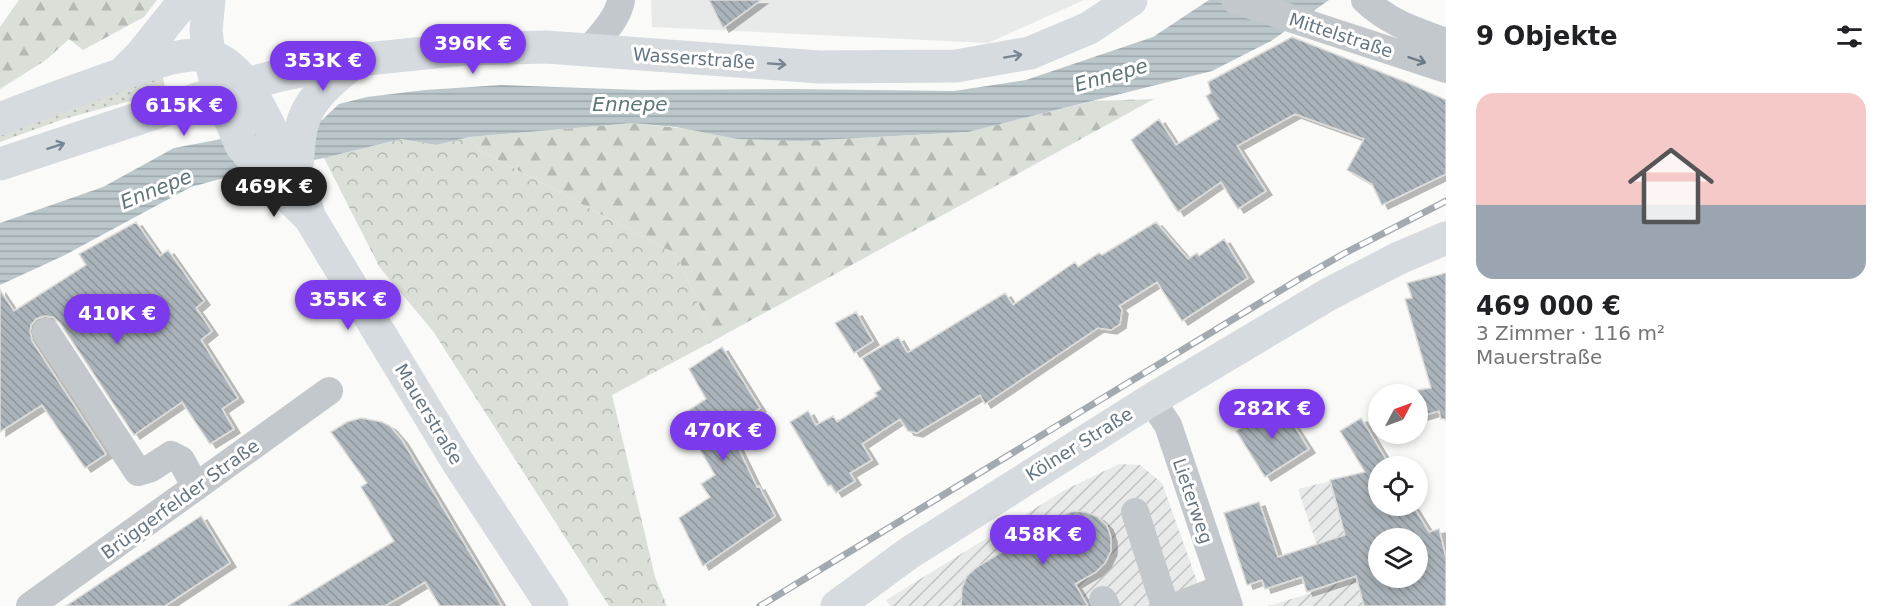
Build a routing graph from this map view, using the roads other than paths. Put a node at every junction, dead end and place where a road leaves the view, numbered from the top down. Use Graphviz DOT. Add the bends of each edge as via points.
graph roads {
  1 [pos="621,0"];
  2 [pos="1131,0"];
  3 [pos="1235,0"];
  4 [pos="1365,0"];
  5 [pos="201,6"];
  6 [pos="1446,42"];
  7 [pos="588,51"];
  8 [pos="209,56"];
  9 [pos="357,60"];
  10 [pos="1446,69"];
  11 [pos="122,75"];
  12 [pos="280,75"];
  13 [pos="234,111"];
  14 [pos="0,119"];
  15 [pos="0,164"];
  16 [pos="284,179"];
  17 [pos="1446,238"];
  18 [pos="46,332"];
  19 [pos="329,391"];
  20 [pos="1151,400"];
  21 [pos="196,487"];
  22 [pos="1135,512"];
  23 [pos="1226,597"];
  24 [pos="30,606"];
  25 [pos="552,606"];
  26 [pos="837,606"];
  27 [pos="1165,606"];
  28 [pos="1177,606"];
  1 -- 7 [label="street" via="612,21"];
  7 -- 2 [label="main road, Wasserstraße, one-way" via="819,67 956,66 1030,53 1089,28"];
  3 -- 10 [label="street, Mittelstraße, one-way"];
  4 -- 6 [label="street, Mittelstraße" via="1401,26"];
  5 -- 8 [label="main road"];
  5 -- 11 [label="main road"];
  5 -- 12 [label="main road" via="242,53"];
  7 -- 9 [label="main road, Wasserstraße" via="546,47 464,49"];
  8 -- 11 [label="main road" via="169,59"];
  8 -- 13 [label="main road" via="224,62"];
  9 -- 12 [label="main road, Wasserstraße"];
  9 -- 16 [label="main road" via="318,95 305,116"];
  11 -- 14 [label="main road"];
  12 -- 13 [label="main road, Wasserstraße"];
  15 -- 13 [label="main road, one-way" via="180,106"];
  13 -- 16 [label="main road, Mauerstraße"];
  13 -- 16 [label="main road, Mauerstraße"];
  16 -- 25 [label="main road, Mauerstraße" via="457,461"];
  17 -- 20 [label="main road, Kölner Straße" via="1329,294"];
  18 -- 21 [label="street" via="138,472 171,455 181,460"];
  19 -- 21 [label="street, Brüggerfelder Straße"];
  20 -- 23 [label="street, Lieterweg" via="1168,425"];
  20 -- 26 [label="main road, Kölner Straße" via="909,553"];
  21 -- 24 [label="street, Brüggerfelder Straße"];
  22 -- 27 [label="street"];
  23 -- 28 [label="street"];
}
